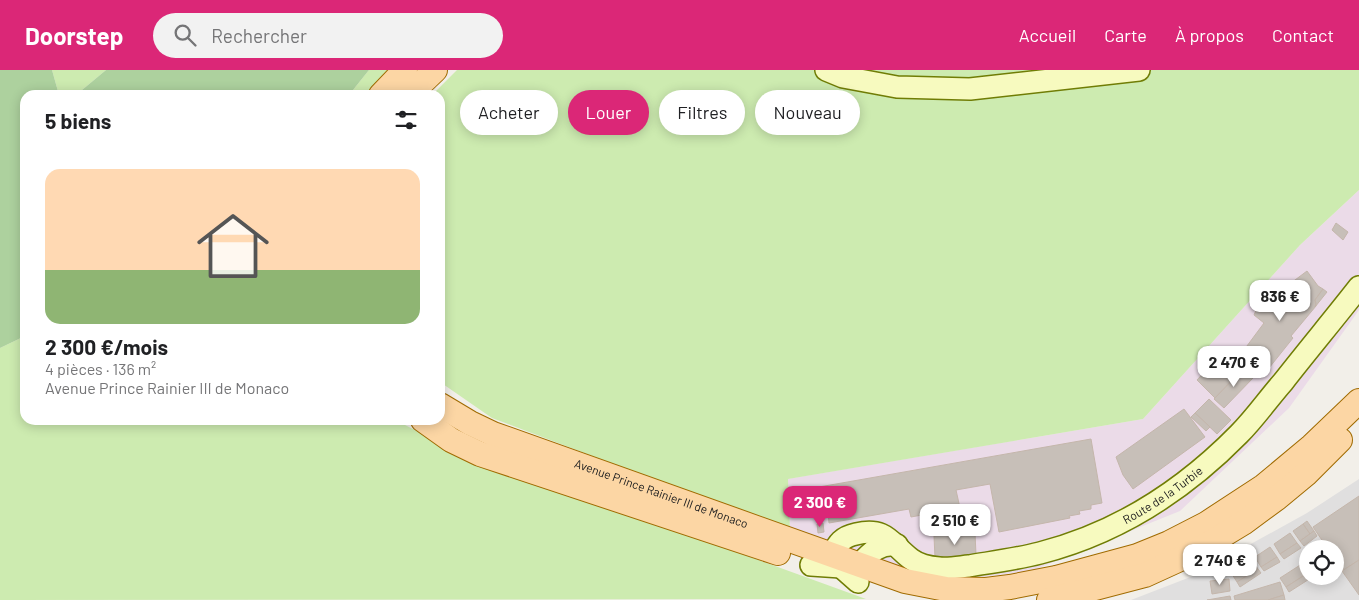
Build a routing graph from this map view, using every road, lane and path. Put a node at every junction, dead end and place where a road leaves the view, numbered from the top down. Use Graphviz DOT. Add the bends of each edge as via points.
graph roads {
  1 [pos="405,70"];
  2 [pos="435,70"];
  3 [pos="826,70"];
  4 [pos="1139,70"];
  5 [pos="386,90"];
  6 [pos="414,90"];
  7 [pos="1359,287"];
  8 [pos="1359,401"];
  9 [pos="445,409"];
  10 [pos="1359,422"];
  11 [pos="430,425"];
  12 [pos="897,545"];
  13 [pos="840,567"];
  14 [pos="918,600"];
  15 [pos="1049,600"];
  1 -- 5 [label="main road"];
  2 -- 6 [label="main road"];
  3 -- 4 [label="street" via="843,77 897,87 970,89"];
  7 -- 12 [label="street, Route de la Turbie" via="1240,433 1180,488 1147,510 1092,536 1040,553 995,562 942,569 926,567 911,559"];
  8 -- 13 [label="main road, Avenue Prince Rainier III de Monaco" via="1264,486 1206,524 1137,556 1056,578 979,590 931,587"];
  9 -- 13 [label="main road, Avenue Prince Rainier III de Monaco" via="493,434"];
  10 -- 15 [label="main road" via="1306,474 1250,518 1215,540 1145,575"];
  11 -- 13 [label="main road, Avenue Prince Rainier III de Monaco" via="480,454"];
  12 -- 13 [label="street" via="875,549"];
  12 -- 13 [label="street, Route de la Turbie" via="875,532 843,538 837,543"];
  13 -- 14 [label="main road, Avenue Prince Rainier III de Monaco"];
}
